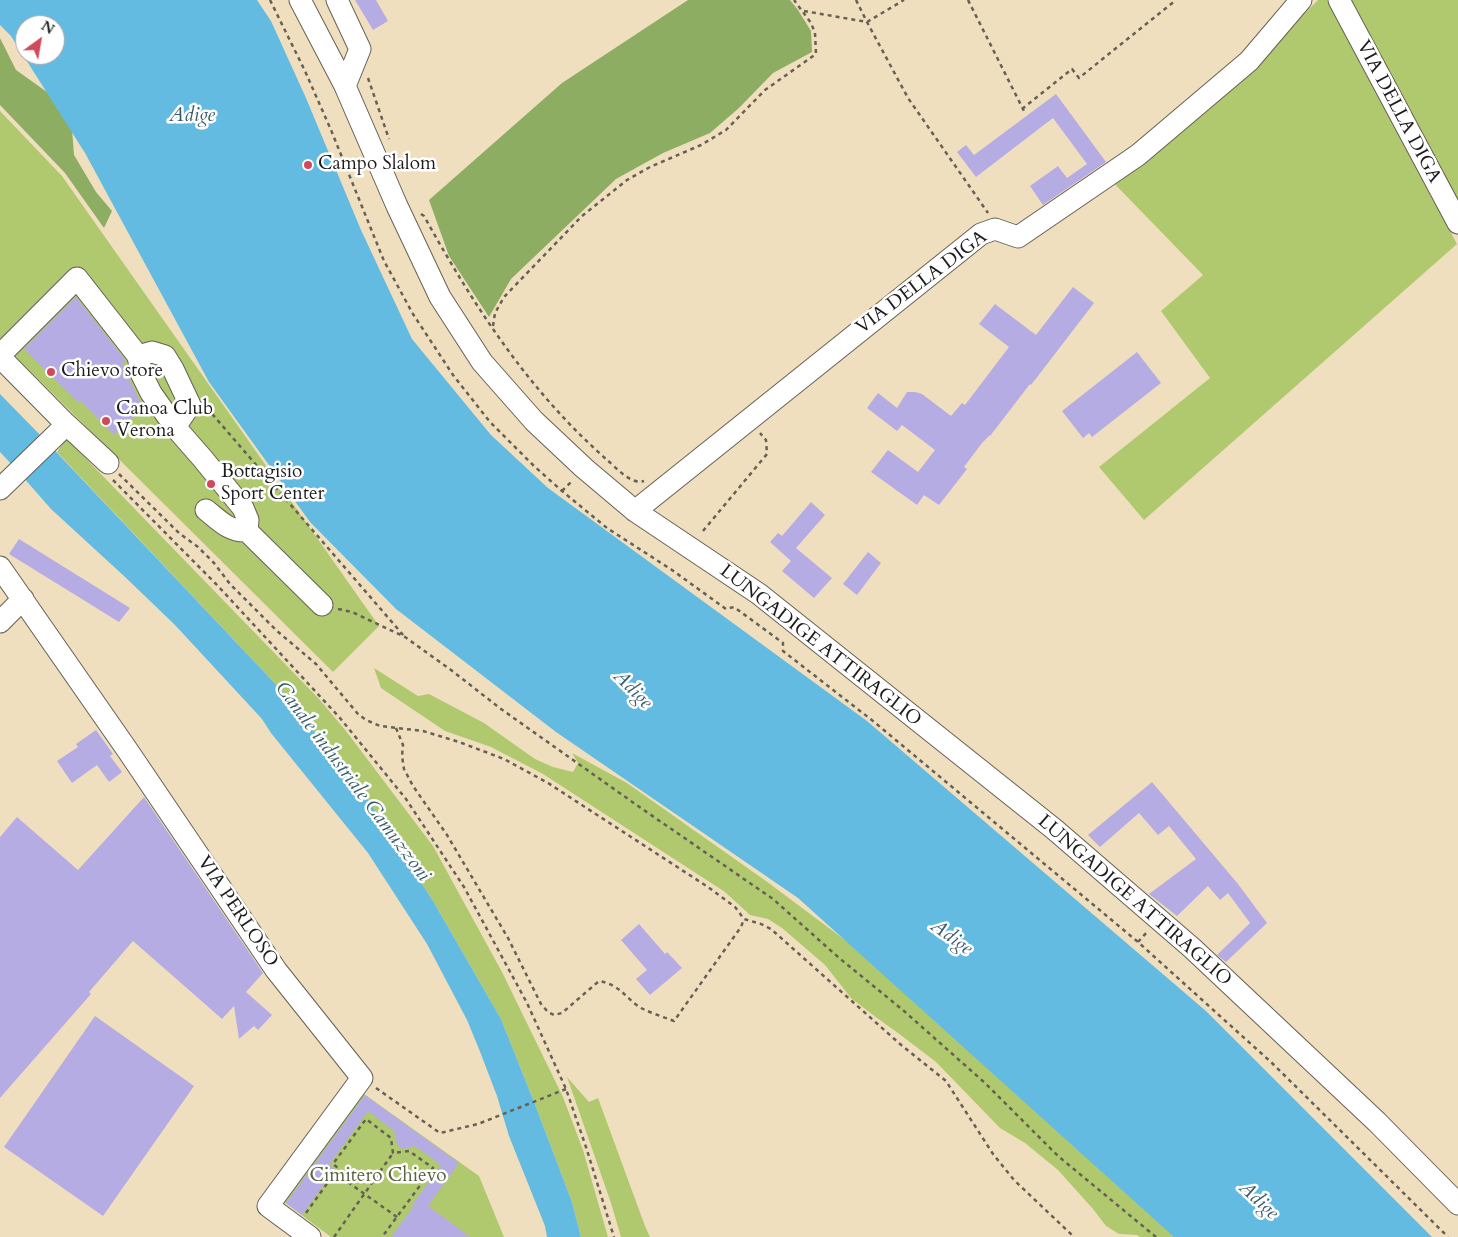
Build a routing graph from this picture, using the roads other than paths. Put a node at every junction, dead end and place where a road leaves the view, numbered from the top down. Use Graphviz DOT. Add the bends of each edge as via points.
graph roads {
  1 [pos="337,0"];
  2 [pos="1301,0"];
  3 [pos="1339,0"];
  4 [pos="305,1"];
  5 [pos="345,86"];
  6 [pos="1458,223"];
  7 [pos="0,356"];
  8 [pos="138,356"];
  9 [pos="175,427"];
  10 [pos="61,428"];
  11 [pos="111,471"];
  12 [pos="7,483"];
  13 [pos="206,510"];
  14 [pos="635,511"];
  15 [pos="247,531"];
  16 [pos="0,567"];
  17 [pos="23,599"];
  18 [pos="322,605"];
  19 [pos="0,622"];
  20 [pos="1458,1204"];
  21 [pos="310,1237"];
  1 -- 5 [label="street" via="360,49"];
  2 -- 14 [label="street, VIA DELLA DIGA" via="1250,61 1138,155 1018,237 995,229 981,234"];
  3 -- 6 [label="street, VIA DELLA DIGA"];
  4 -- 5 [label="street, LUNGADIGE ATTIRAGLIO"];
  5 -- 14 [label="street, LUNGADIGE ATTIRAGLIO" via="440,298 482,362 534,421"];
  7 -- 8 [label="street" via="77,278"];
  7 -- 10 [label="street"];
  8 -- 9 [label="street" via="141,373 151,393"];
  8 -- 9 [label="street" via="152,352 165,356 173,369 190,406"];
  9 -- 15 [label="street" via="243,508 248,520"];
  10 -- 11 [label="street"];
  10 -- 12 [label="street"];
  13 -- 15 [label="street" via="237,532"];
  14 -- 20 [label="street, LUNGADIGE ATTIRAGLIO" via="759,594 1054,828 1192,948 1378,1122"];
  15 -- 18 [label="street"];
  16 -- 17 [label="street, VIA PERLOSO"];
  17 -- 19 [label="street"];
  17 -- 21 [label="street, VIA PERLOSO" via="276,970 362,1078 268,1206"];
}
